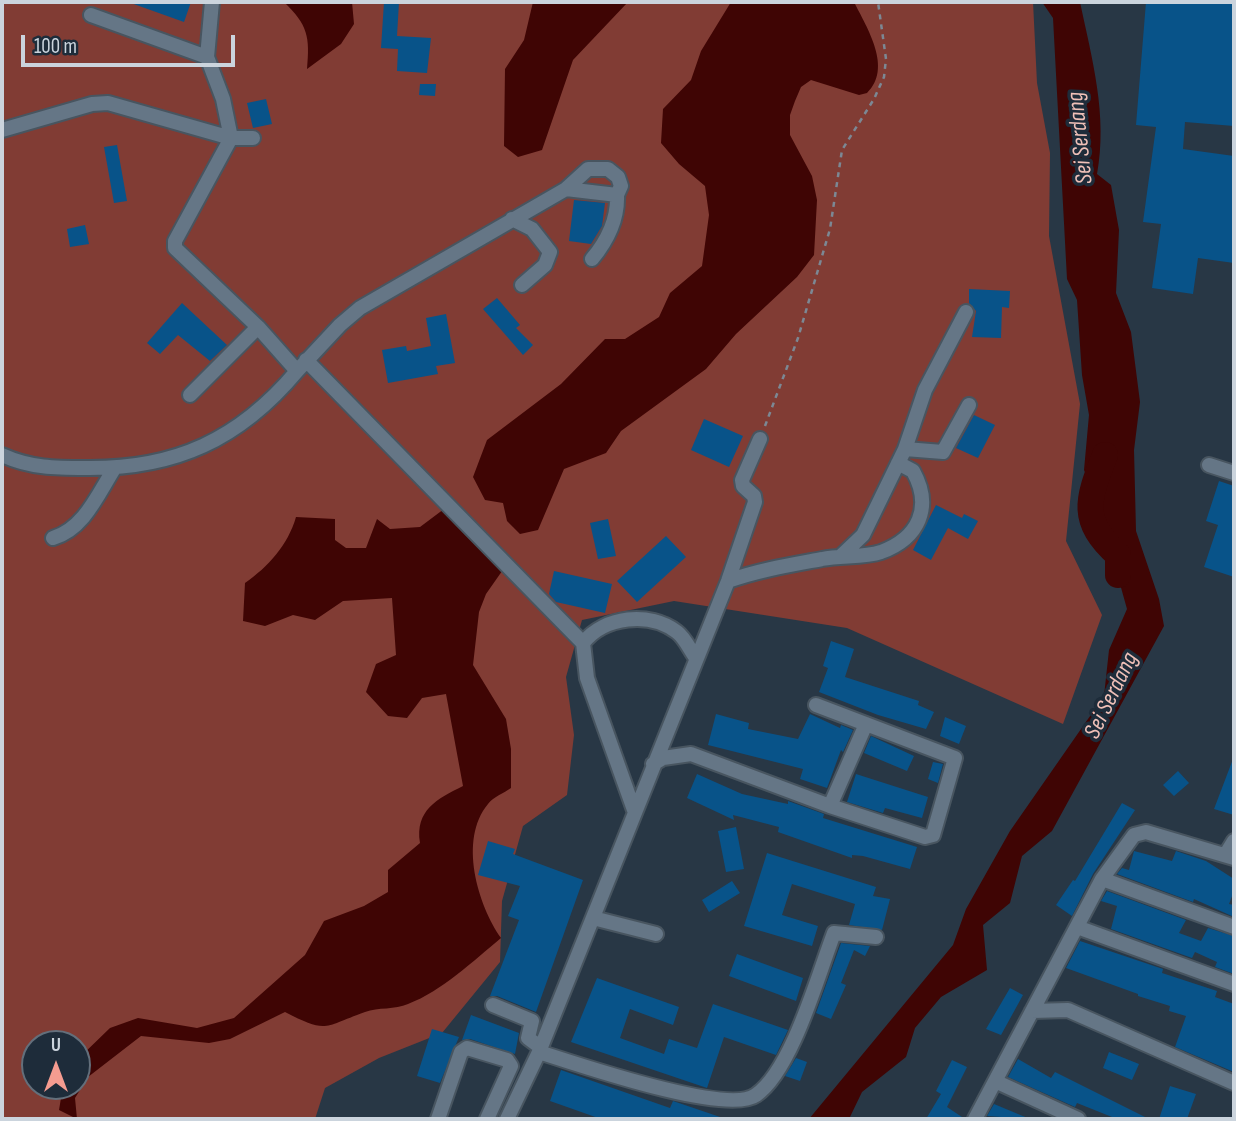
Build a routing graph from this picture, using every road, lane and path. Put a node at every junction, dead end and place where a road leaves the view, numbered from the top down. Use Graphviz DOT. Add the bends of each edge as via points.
graph roads {
  1 [pos="212,2"];
  2 [pos="878,2"];
  3 [pos="91,15"];
  4 [pos="206,57"];
  5 [pos="2,130"];
  6 [pos="230,138"];
  7 [pos="253,138"];
  8 [pos="566,189"];
  9 [pos="617,195"];
  10 [pos="512,219"];
  11 [pos="592,258"];
  12 [pos="522,285"];
  13 [pos="966,312"];
  14 [pos="258,327"];
  15 [pos="301,365"];
  16 [pos="190,395"];
  17 [pos="969,405"];
  18 [pos="760,439"];
  19 [pos="905,449"];
  20 [pos="2,455"];
  21 [pos="898,463"];
  22 [pos="1209,465"];
  23 [pos="114,469"];
  24 [pos="1234,474"];
  25 [pos="53,538"];
  26 [pos="842,555"];
  27 [pos="728,581"];
  28 [pos="583,643"];
  29 [pos="696,659"];
  30 [pos="816,705"];
  31 [pos="866,724"];
  32 [pos="653,764"];
  33 [pos="830,806"];
  34 [pos="634,810"];
  35 [pos="1232,851"];
  36 [pos="1102,879"];
  37 [pos="593,918"];
  38 [pos="1234,927"];
  39 [pos="1077,928"];
  40 [pos="656,934"];
  41 [pos="876,937"];
  42 [pos="1234,984"];
  43 [pos="493,1005"];
  44 [pos="1032,1011"];
  45 [pos="540,1050"];
  46 [pos="998,1082"];
  47 [pos="1234,1083"];
  48 [pos="438,1119"];
  49 [pos="487,1119"];
  50 [pos="507,1119"];
  51 [pos="975,1119"];
  52 [pos="1077,1119"];
  1 -- 4 [label="street"];
  2 -- 18 [label="path" via="884,76 842,150 830,229 798,338"];
  3 -- 4 [label="street"];
  4 -- 6 [label="street" via="223,99"];
  5 -- 6 [label="street" via="108,103"];
  6 -- 7 [label="street"];
  6 -- 14 [label="street" via="175,248"];
  8 -- 9 [label="street"];
  8 -- 9 [label="street" via="588,169 600,168 618,177"];
  8 -- 10 [label="street"];
  9 -- 11 [label="street" via="605,243"];
  10 -- 12 [label="street" via="532,229 550,252 545,265"];
  10 -- 15 [label="street" via="379,295 340,325"];
  13 -- 19 [label="street" via="925,390"];
  14 -- 15 [label="street"];
  14 -- 16 [label="street"];
  15 -- 23 [label="street" via="247,421 203,448 157,463"];
  15 -- 28 [label="street"];
  17 -- 19 [label="street" via="943,452"];
  18 -- 27 [label="street" via="742,480 755,502"];
  19 -- 21 [label="street"];
  20 -- 23 [label="street" via="45,468"];
  21 -- 26 [label="street" via="863,535"];
  21 -- 26 [label="street" via="913,471 921,485 924,499 915,527 905,539 881,552"];
  22 -- 24 [label="street"];
  23 -- 25 [label="street" via="78,524"];
  26 -- 27 [label="street"];
  27 -- 29 [label="street"];
  28 -- 29 [label="street" via="601,626 645,619 678,633"];
  28 -- 34 [label="street" via="587,678"];
  29 -- 32 [label="street"];
  30 -- 31 [label="street"];
  31 -- 33 [label="street"];
  31 -- 33 [label="street" via="955,758 934,832 925,837"];
  32 -- 33 [label="street" via="691,754"];
  32 -- 34 [label="street"];
  34 -- 37 [label="street"];
  35 -- 36 [label="street" via="1138,833"];
  36 -- 38 [label="street"];
  36 -- 39 [label="street"];
  37 -- 40 [label="street"];
  37 -- 45 [label="street"];
  39 -- 42 [label="street"];
  39 -- 44 [label="street"];
  41 -- 45 [label="street" via="834,933 785,1059 761,1091 748,1099 677,1093"];
  43 -- 45 [label="street" via="532,1021 528,1038"];
  44 -- 46 [label="street"];
  44 -- 47 [label="street" via="1068,1010"];
  45 -- 50 [label="street"];
  46 -- 51 [label="street"];
  46 -- 52 [label="street"];
  48 -- 49 [label="street" via="461,1052 467,1048 508,1060 511,1066"];
}
